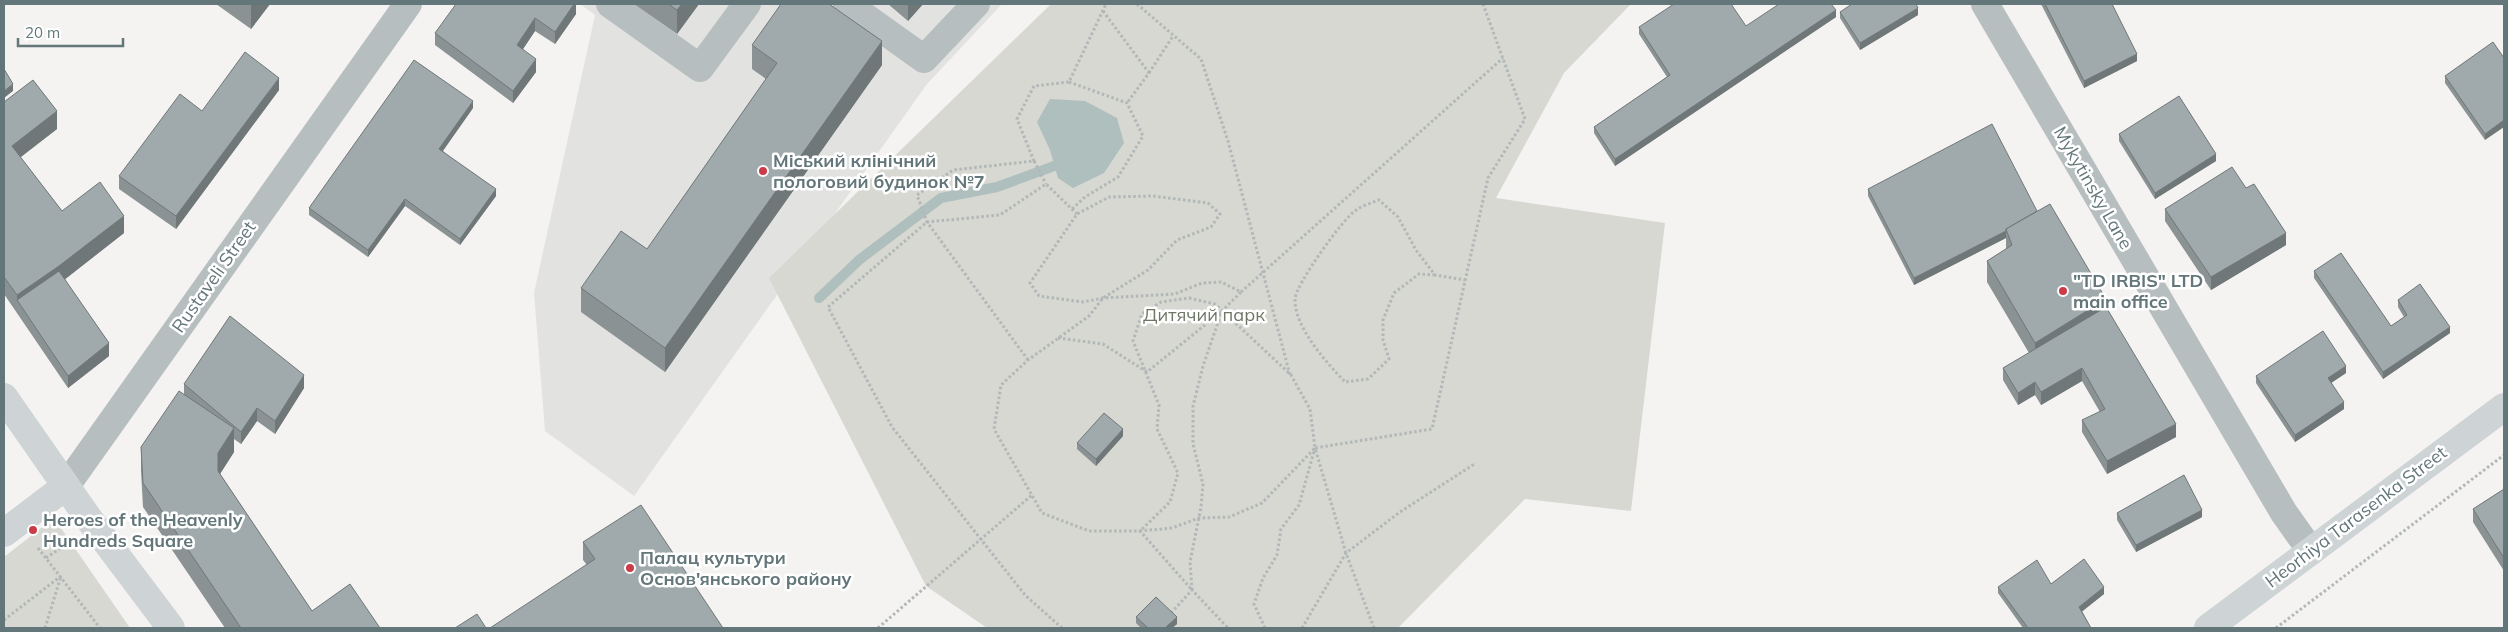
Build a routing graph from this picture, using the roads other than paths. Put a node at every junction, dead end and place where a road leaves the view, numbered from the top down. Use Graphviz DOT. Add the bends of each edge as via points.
graph roads {
  1 [pos="408,4"];
  2 [pos="610,4"];
  3 [pos="747,4"];
  4 [pos="847,4"];
  5 [pos="976,4"];
  6 [pos="1985,4"];
  7 [pos="4,397"];
  8 [pos="2504,407"];
  9 [pos="66,486"];
  10 [pos="4,533"];
  11 [pos="2311,551"];
  12 [pos="171,628"];
  13 [pos="2208,628"];
  1 -- 9 [label="street, Rustaveli Street"];
  2 -- 3 [label="street" via="700,68"];
  4 -- 5 [label="street" via="924,60"];
  6 -- 11 [label="street, Mykytinsky Lane" via="2284,513"];
  7 -- 9 [label="main road"];
  8 -- 11 [label="main road, Heorhiya Tarasenka Street"];
  9 -- 10 [label="main road, Rustaveli Street"];
  9 -- 12 [label="main road"];
  11 -- 13 [label="main road, Heorhiya Tarasenka Street"];
}
